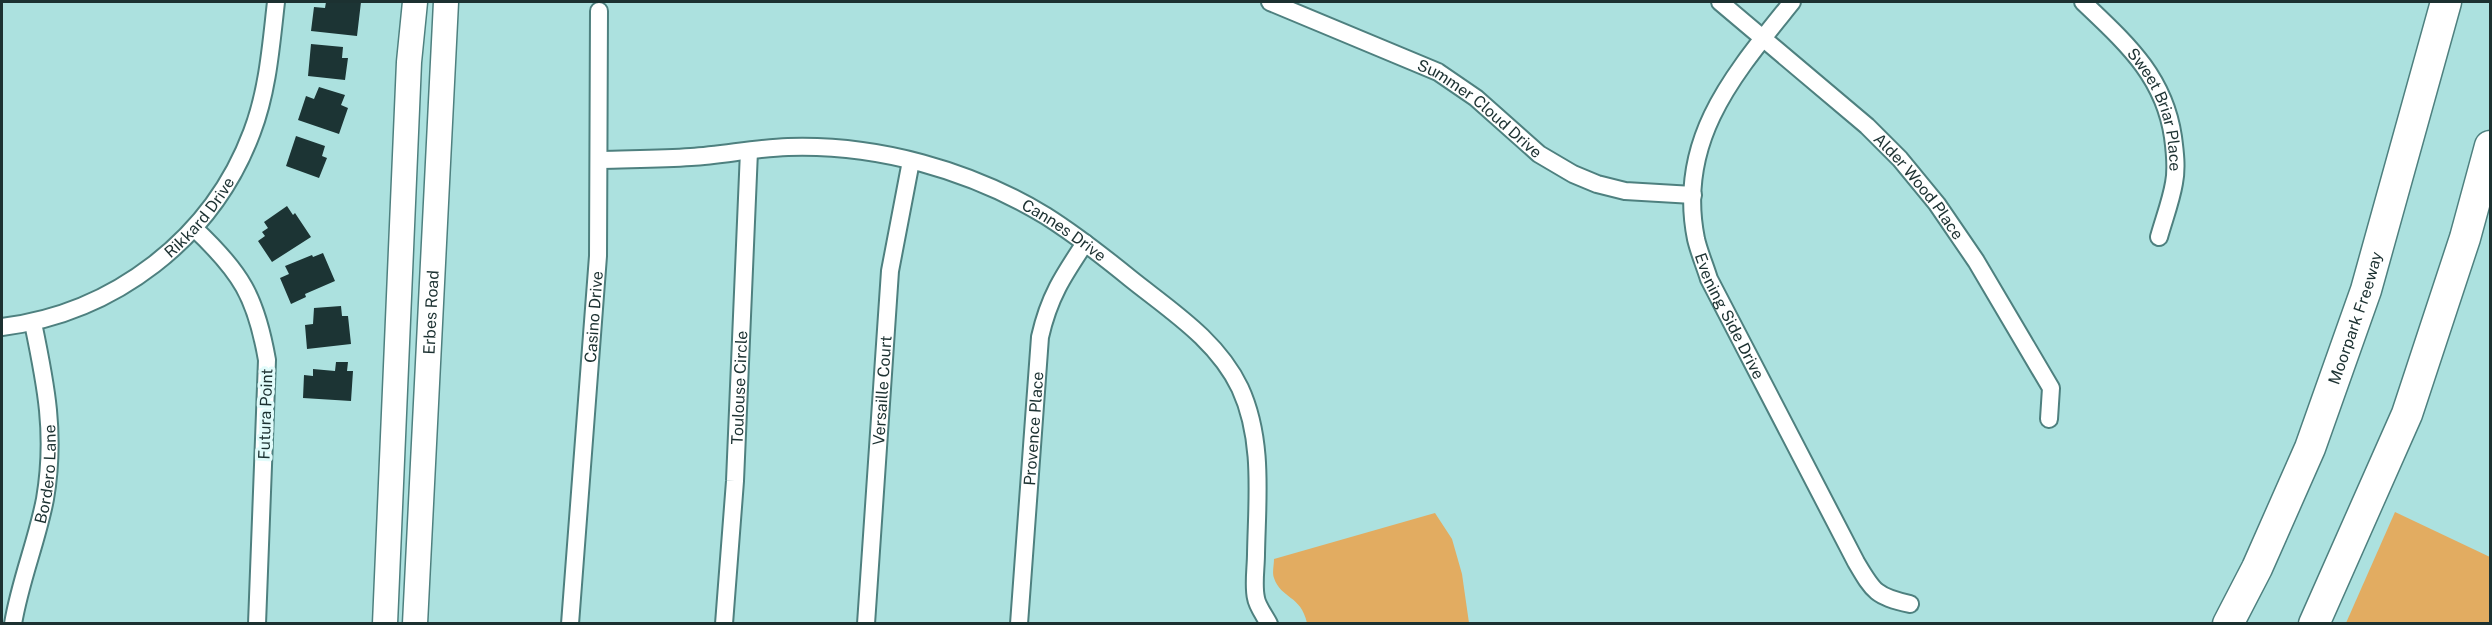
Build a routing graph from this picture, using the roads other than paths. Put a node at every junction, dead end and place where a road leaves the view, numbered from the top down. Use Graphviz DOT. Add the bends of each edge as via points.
graph roads {
  1 [pos="276,2"];
  2 [pos="415,2"];
  3 [pos="446,2"];
  4 [pos="1270,2"];
  5 [pos="1720,2"];
  6 [pos="1792,2"];
  7 [pos="2083,2"];
  8 [pos="2446,2"];
  9 [pos="599,6"];
  10 [pos="1762,39"];
  11 [pos="2490,146"];
  12 [pos="749,151"];
  13 [pos="600,160"];
  14 [pos="911,160"];
  15 [pos="1693,195"];
  16 [pos="194,228"];
  17 [pos="2158,237"];
  18 [pos="1086,243"];
  19 [pos="33,323"];
  20 [pos="2,327"];
  21 [pos="2049,419"];
  22 [pos="1910,604"];
  23 [pos="13,624"];
  24 [pos="257,624"];
  25 [pos="385,624"];
  26 [pos="415,624"];
  27 [pos="570,624"];
  28 [pos="724,624"];
  29 [pos="866,624"];
  30 [pos="1019,624"];
  31 [pos="1269,624"];
  32 [pos="2228,624"];
  33 [pos="2314,624"];
  1 -- 16 [label="street, Rikkard Drive" via="266,75 252,132 237,166"];
  2 -- 25 [label="main road, Erbes Road"];
  3 -- 26 [label="main road, Erbes Road"];
  4 -- 15 [label="street, Summer Cloud Drive" via="1438,72 1476,98 1539,154 1573,174 1625,191"];
  5 -- 10 [label="street, Alder Wood Place"];
  6 -- 10 [label="street, Evening Side Drive"];
  7 -- 17 [label="street, Sweet Briar Place" via="2131,48 2152,75 2170,116 2176,157 2174,183"];
  8 -- 32 [label="highway, Moorpark Freeway" via="2366,290 2310,448"];
  9 -- 13 [label="street, Casino Drive"];
  10 -- 15 [label="street, Evening Side Drive" via="1728,83 1712,114 1699,152"];
  10 -- 21 [label="street, Alder Wood Place" via="1867,126 1937,204 1976,261 2051,388"];
  11 -- 33 [label="highway" via="2465,238 2408,414"];
  12 -- 13 [label="street, Cannes Drive"];
  12 -- 14 [label="street, Cannes Drive" via="828,148"];
  12 -- 28 [label="street, Toulouse Circle" via="735,481"];
  13 -- 27 [label="street, Casino Drive" via="597,267"];
  14 -- 18 [label="street, Cannes Drive" via="1005,194"];
  14 -- 29 [label="street, Versaille Court" via="890,271"];
  15 -- 22 [label="street, Evening Side Drive" via="1696,239 1709,279 1856,562 1871,588 1886,599"];
  16 -- 19 [label="street, Rikkard Drive" via="158,263 117,291 74,311"];
  16 -- 24 [label="street, Futura Point" via="223,255 247,290 261,323 267,360"];
  18 -- 30 [label="street, Provence Place" via="1055,289 1041,337"];
  18 -- 31 [label="street, Cannes Drive" via="1202,336 1240,387 1252,423 1257,461 1256,599"];
  19 -- 20 [label="street, Rikkard Drive"];
  19 -- 23 [label="street, Bordero Lane" via="48,394 50,453 44,501"];
}
